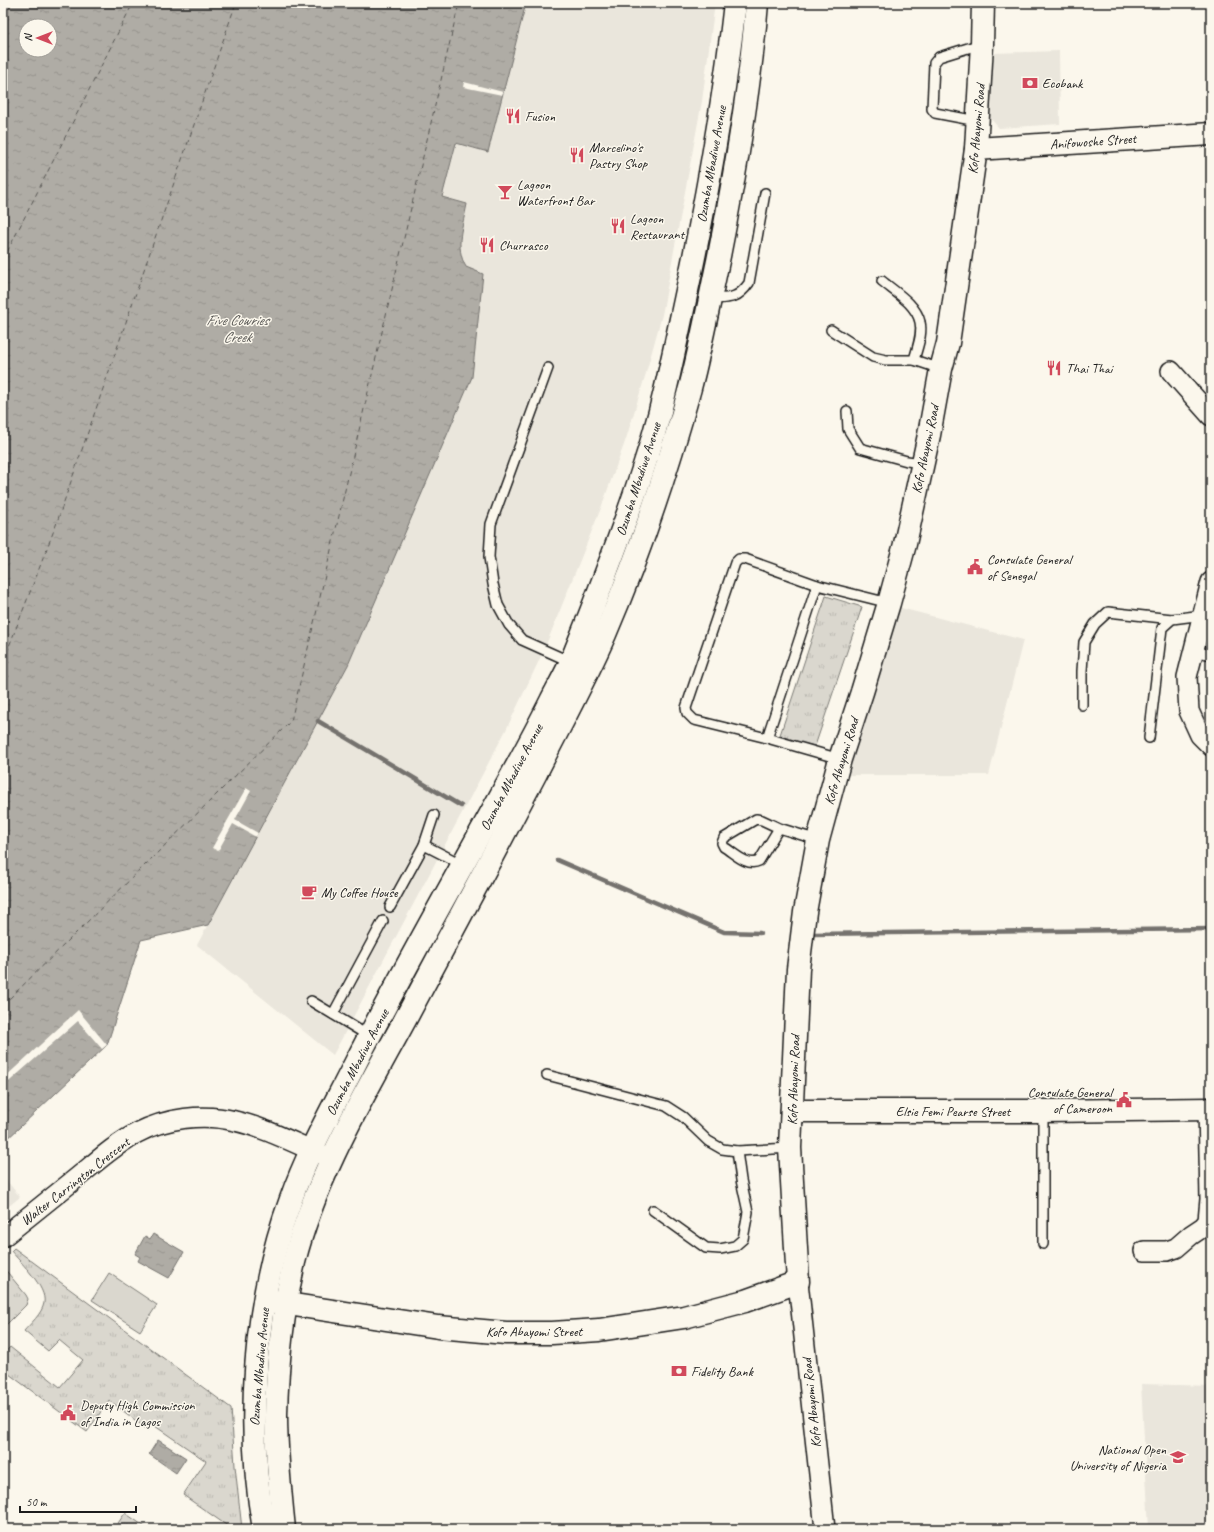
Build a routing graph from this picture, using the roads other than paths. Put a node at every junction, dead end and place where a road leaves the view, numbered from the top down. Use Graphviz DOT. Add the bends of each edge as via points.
graph roads {
  1 [pos="735,3"];
  2 [pos="757,3"];
  3 [pos="983,3"];
  4 [pos="982,44"];
  5 [pos="977,121"];
  6 [pos="1211,134"];
  7 [pos="976,149"];
  8 [pos="765,193"];
  9 [pos="882,280"];
  10 [pos="710,299"];
  11 [pos="831,330"];
  12 [pos="914,360"];
  13 [pos="548,368"];
  14 [pos="941,369"];
  15 [pos="1171,371"];
  16 [pos="847,411"];
  17 [pos="1211,416"];
  18 [pos="922,463"];
  19 [pos="1211,582"];
  20 [pos="817,585"];
  21 [pos="889,603"];
  22 [pos="1203,615"];
  23 [pos="1172,619"];
  24 [pos="1202,653"];
  25 [pos="571,662"];
  26 [pos="1082,705"];
  27 [pos="767,738"];
  28 [pos="1149,738"];
  29 [pos="1211,746"];
  30 [pos="840,759"];
  31 [pos="434,815"];
  32 [pos="779,828"];
  33 [pos="818,840"];
  34 [pos="424,845"];
  35 [pos="463,865"];
  36 [pos="390,907"];
  37 [pos="383,921"];
  38 [pos="311,1001"];
  39 [pos="333,1014"];
  40 [pos="369,1036"];
  41 [pos="547,1075"];
  42 [pos="1210,1109"];
  43 [pos="792,1111"];
  44 [pos="1043,1111"];
  45 [pos="790,1148"];
  46 [pos="310,1150"];
  47 [pos="737,1151"];
  48 [pos="332,1159"];
  49 [pos="653,1210"];
  50 [pos="3,1237"];
  51 [pos="1043,1244"];
  52 [pos="1144,1251"];
  53 [pos="798,1282"];
  54 [pos="265,1301"];
  55 [pos="286,1304"];
  56 [pos="264,1529"];
  57 [pos="284,1529"];
  58 [pos="825,1529"];
  1 -- 25 [label="main road, Ozumba Mbadiwe Avenue" via="709,181 668,378 643,470 622,532"];
  2 -- 10 [label="main road, Ozumba Mbadiwe Avenue" via="745,109"];
  3 -- 4 [label="main road, Kofo Abayomi Road"];
  4 -- 5 [label="main road, Kofo Abayomi Road"];
  4 -- 5 [label="lane" via="939,57 934,63 932,109 935,113"];
  5 -- 7 [label="main road, Kofo Abayomi Road"];
  6 -- 7 [label="main road, Anifowoshe Street"];
  7 -- 14 [label="main road, Kofo Abayomi Road" via="948,343"];
  8 -- 10 [label="lane" via="749,283 734,297"];
  9 -- 12 [label="lane" via="915,310 920,323 920,336"];
  10 -- 48 [label="main road, Ozumba Mbadiwe Avenue" via="690,386 669,459 642,540 605,634 492,859 367,1089"];
  11 -- 12 [label="lane" via="873,357 886,360"];
  12 -- 14 [label="lane"];
  13 -- 25 [label="lane" via="492,524 489,556 498,605 509,625 522,640"];
  14 -- 18 [label="main road, Kofo Abayomi Road"];
  15 -- 17 [label="street"];
  16 -- 18 [label="lane" via="848,429 860,448"];
  18 -- 21 [label="main road, Kofo Abayomi Road" via="905,544"];
  19 -- 22 [label="street"];
  20 -- 21 [label="lane"];
  20 -- 27 [label="lane"];
  20 -- 27 [label="lane" via="739,559 735,563 686,708 694,720"];
  21 -- 30 [label="main road, Kofo Abayomi Road"];
  22 -- 23 [label="lane"];
  22 -- 24 [label="street"];
  23 -- 26 [label="lane" via="1108,612 1095,624 1084,642"];
  23 -- 28 [label="lane" via="1162,628"];
  24 -- 29 [label="street" via="1187,677 1189,711 1200,736"];
  25 -- 35 [label="main road, Ozumba Mbadiwe Avenue"];
  27 -- 30 [label="lane"];
  30 -- 33 [label="main road, Kofo Abayomi Road"];
  31 -- 34 [label="lane"];
  32 -- 32 [label="lane" via="759,861 754,864 748,863 724,847 722,842 724,838 756,819"];
  32 -- 33 [label="lane"];
  33 -- 43 [label="main road, Kofo Abayomi Road" via="798,969"];
  34 -- 35 [label="lane"];
  34 -- 36 [label="lane"];
  35 -- 40 [label="main road, Ozumba Mbadiwe Avenue"];
  37 -- 39 [label="lane"];
  38 -- 39 [label="lane"];
  39 -- 40 [label="lane"];
  40 -- 46 [label="main road, Ozumba Mbadiwe Avenue"];
  41 -- 47 [label="lane" via="666,1106 683,1117 708,1141 722,1149"];
  42 -- 44 [label="main road, Elsie Femi Pearse Street"];
  42 -- 52 [label="street" via="1208,1221 1204,1227 1176,1248 1167,1251"];
  43 -- 44 [label="main road, Elsie Femi Pearse Street"];
  43 -- 45 [label="main road, Kofo Abayomi Road"];
  44 -- 51 [label="lane"];
  45 -- 47 [label="lane"];
  45 -- 53 [label="main road, Kofo Abayomi Road"];
  46 -- 48 [label="street, Walter Carrington Crescent"];
  46 -- 50 [label="street, Walter Carrington Crescent" via="253,1126 234,1121 189,1118 165,1122 137,1133 112,1149"];
  46 -- 54 [label="main road, Ozumba Mbadiwe Avenue" via="290,1202"];
  47 -- 49 [label="lane" via="748,1212 743,1239 735,1246 720,1250 706,1248"];
  48 -- 55 [label="main road, Ozumba Mbadiwe Avenue" via="308,1219 295,1260"];
  53 -- 55 [label="main road, Kofo Abayomi Street" via="745,1301 684,1317 599,1330 560,1332 506,1333 446,1328"];
  53 -- 58 [label="street, Kofo Abayomi Road"];
  54 -- 55 [label="main road, Kofo Abayomi Street"];
  54 -- 56 [label="main road, Ozumba Mbadiwe Avenue" via="259,1341 254,1432 256,1472"];
  55 -- 57 [label="main road, Ozumba Mbadiwe Avenue" via="276,1416"];
}
